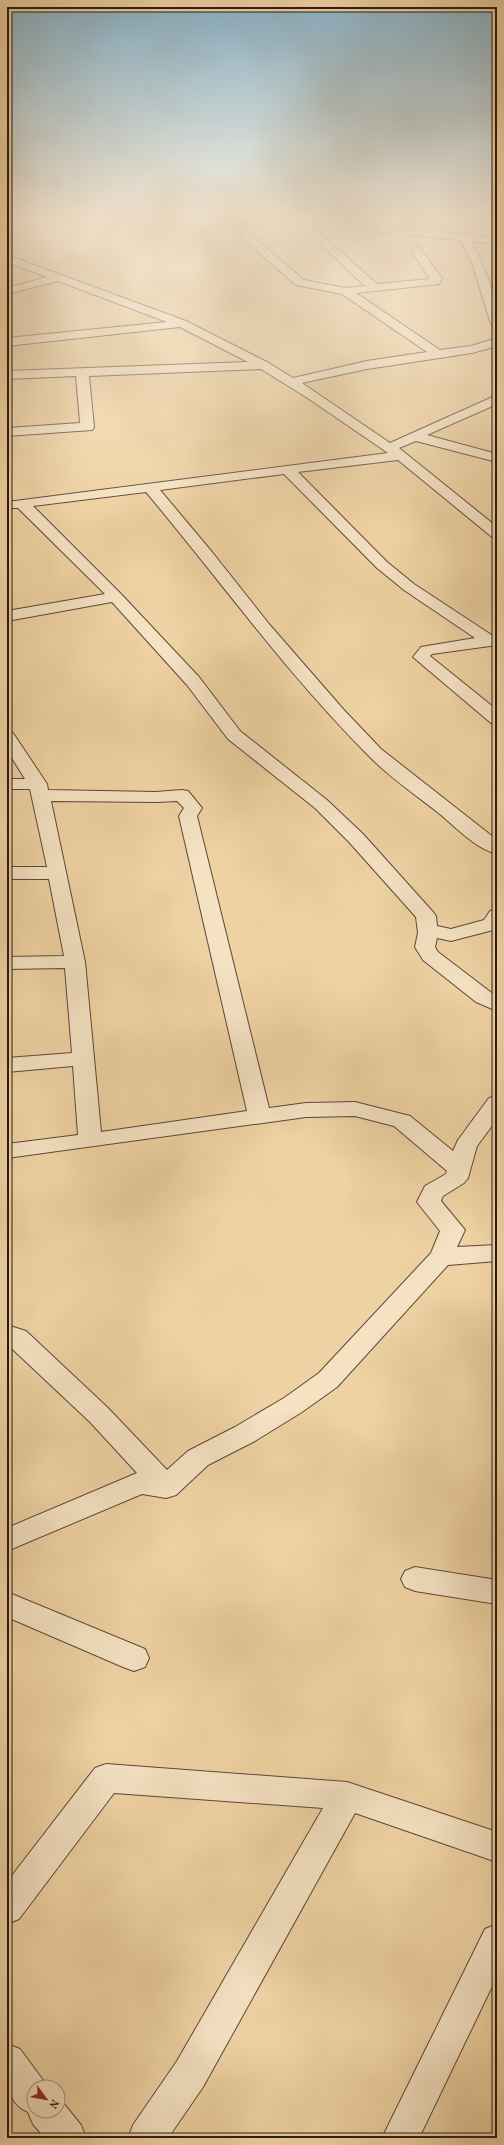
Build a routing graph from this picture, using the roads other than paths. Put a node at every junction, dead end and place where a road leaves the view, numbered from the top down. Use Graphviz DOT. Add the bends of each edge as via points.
graph roads {
  1 [pos="166,317"];
  2 [pos="384,317"];
  3 [pos="182,323"];
  4 [pos="7,342"];
  5 [pos="497,342"];
  6 [pos="438,354"];
  7 [pos="262,365"];
  8 [pos="82,371"];
  9 [pos="7,375"];
  10 [pos="291,382"];
  11 [pos="497,399"];
  12 [pos="7,432"];
  13 [pos="414,436"];
  14 [pos="389,448"];
  15 [pos="401,456"];
  16 [pos="497,458"];
  17 [pos="287,469"];
  18 [pos="150,487"];
  19 [pos="22,504"];
  20 [pos="7,506"];
  21 [pos="497,534"];
  22 [pos="116,597"];
  23 [pos="7,616"];
  24 [pos="493,640"];
  25 [pos="497,719"];
  26 [pos="7,737"];
  27 [pos="7,784"];
  28 [pos="39,789"];
  29 [pos="497,848"];
  30 [pos="7,873"];
  31 [pos="58,873"];
  32 [pos="497,915"];
  33 [pos="427,930"];
  34 [pos="76,962"];
  35 [pos="7,963"];
  36 [pos="497,1005"];
  37 [pos="83,1060"];
  38 [pos="7,1065"];
  39 [pos="497,1103"];
  40 [pos="260,1117"];
  41 [pos="90,1141"];
  42 [pos="7,1151"];
  43 [pos="459,1169"];
  44 [pos="497,1253"];
  45 [pos="440,1257"];
  46 [pos="7,1334"];
  47 [pos="166,1487"];
  48 [pos="7,1540"];
  49 [pos="415,1579"];
  50 [pos="497,1592"];
  51 [pos="7,1604"];
  52 [pos="134,1658"];
  53 [pos="347,1796"];
  54 [pos="497,1848"];
  55 [pos="7,1908"];
  56 [pos="497,1940"];
  57 [pos="7,2062"];
  58 [pos="26,2086"];
  59 [pos="53,2119"];
  60 [pos="68,2138"];
  61 [pos="146,2138"];
  62 [pos="400,2138"];
  1 -- 3 [label="street"];
  2 -- 6 [label="street"];
  3 -- 4 [label="street"];
  3 -- 7 [label="street"];
  5 -- 6 [label="street"];
  6 -- 10 [label="street" via="366,365"];
  7 -- 8 [label="street"];
  7 -- 10 [label="street"];
  8 -- 9 [label="street"];
  8 -- 12 [label="street" via="87,427"];
  10 -- 14 [label="street"];
  11 -- 13 [label="street"];
  13 -- 14 [label="street"];
  13 -- 16 [label="street"];
  14 -- 15 [label="street"];
  15 -- 17 [label="street"];
  15 -- 21 [label="street"];
  17 -- 18 [label="street"];
  17 -- 24 [label="street" via="382,565 409,587"];
  18 -- 19 [label="street"];
  18 -- 29 [label="street" via="207,554 263,628 369,747 440,806"];
  19 -- 20 [label="street"];
  19 -- 22 [label="street"];
  22 -- 23 [label="street"];
  22 -- 33 [label="street" via="193,681 234,735 321,804 356,838 426,916"];
  24 -- 25 [label="street" via="427,650 421,657"];
  26 -- 28 [label="street"];
  27 -- 28 [label="street"];
  28 -- 31 [label="street"];
  28 -- 40 [label="street" via="156,797 182,795 193,808 188,816"];
  30 -- 31 [label="street"];
  31 -- 34 [label="street"];
  32 -- 33 [label="street" via="491,924 451,935"];
  33 -- 36 [label="street" via="425,947 430,956 483,998"];
  34 -- 35 [label="street"];
  34 -- 37 [label="street"];
  37 -- 38 [label="street"];
  37 -- 41 [label="street"];
  39 -- 43 [label="street" via="466,1145"];
  40 -- 41 [label="street"];
  40 -- 43 [label="street" via="306,1110 355,1109 402,1121"];
  41 -- 42 [label="street"];
  43 -- 45 [label="street" via="456,1178 433,1192 429,1202 453,1230"];
  44 -- 45 [label="street"];
  45 -- 47 [label="street" via="328,1380 246,1434 198,1458"];
  46 -- 47 [label="street" via="17,1338 99,1415"];
  47 -- 48 [label="street" via="140,1483"];
  49 -- 50 [label="street"];
  51 -- 52 [label="street"];
  53 -- 54 [label="street"];
  53 -- 55 [label="street" via="106,1778"];
  53 -- 61 [label="street" via="190,2074"];
  56 -- 62 [label="street"];
  57 -- 58 [label="street"];
  59 -- 60 [label="street"];
}
